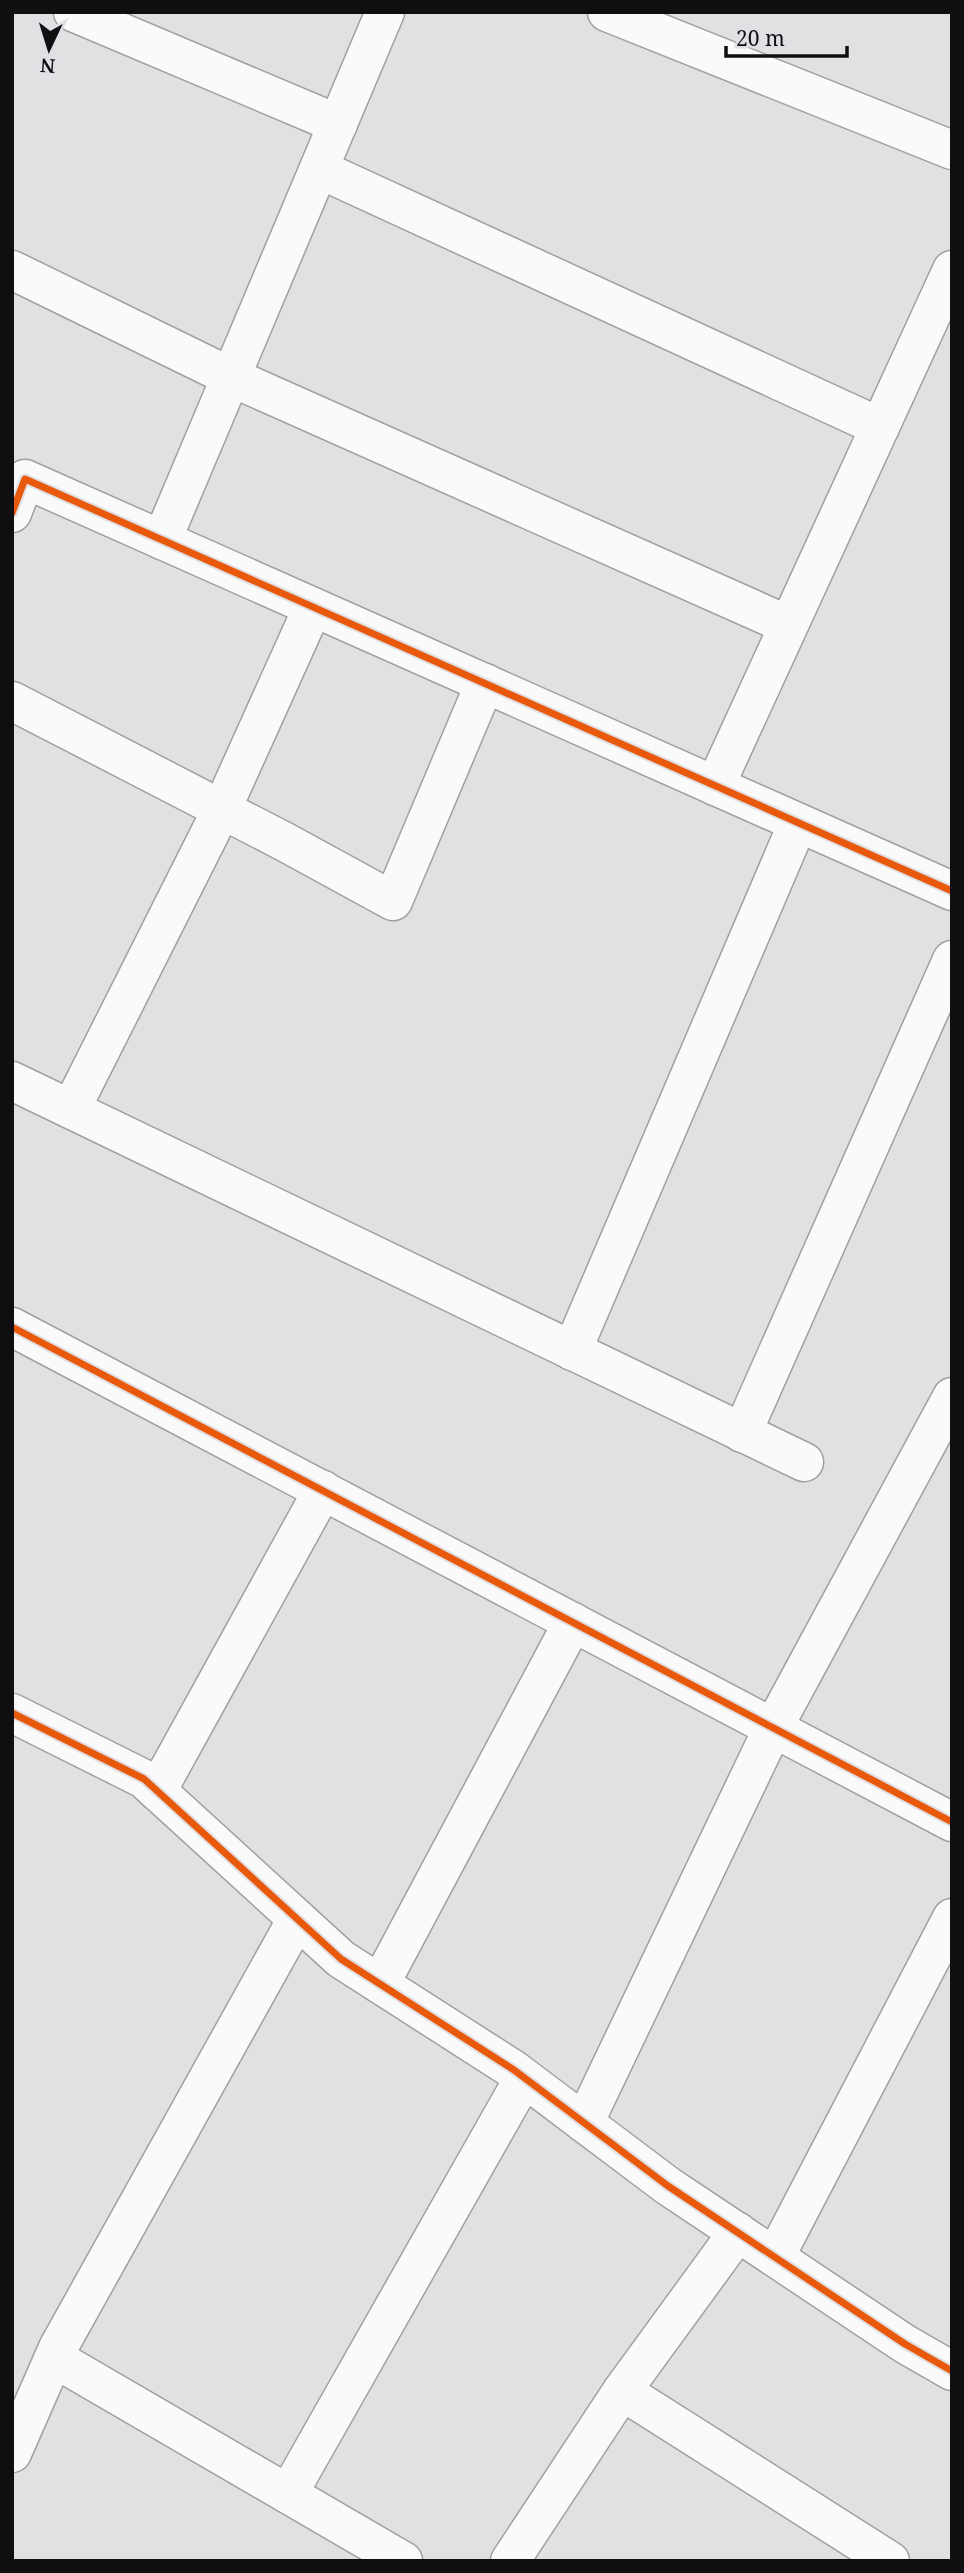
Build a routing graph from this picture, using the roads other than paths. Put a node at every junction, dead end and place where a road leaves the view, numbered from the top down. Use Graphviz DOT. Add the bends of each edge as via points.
graph roads {
  1 [pos="73,12"];
  2 [pos="385,12"];
  3 [pos="607,12"];
  4 [pos="338,124"];
  5 [pos="952,150"];
  6 [pos="318,169"];
  7 [pos="12,270"];
  8 [pos="952,270"];
  9 [pos="231,377"];
  10 [pos="880,427"];
  11 [pos="12,513"];
  12 [pos="162,540"];
  13 [pos="313,607"];
  14 [pos="788,625"];
  15 [pos="485,683"];
  16 [pos="12,701"];
  17 [pos="715,786"];
  18 [pos="220,811"];
  19 [pos="798,823"];
  20 [pos="952,891"];
  21 [pos="952,960"];
  22 [pos="12,1081"];
  23 [pos="71,1110"];
  24 [pos="12,1327"];
  25 [pos="572,1351"];
  26 [pos="952,1397"];
  27 [pos="742,1433"];
  28 [pos="804,1462"];
  29 [pos="323,1490"];
  30 [pos="573,1622"];
  31 [pos="12,1713"];
  32 [pos="773,1728"];
  33 [pos="158,1791"];
  34 [pos="952,1822"];
  35 [pos="952,1918"];
  36 [pos="298,1919"];
  37 [pos="380,1984"];
  38 [pos="524,2078"];
  39 [pos="584,2123"];
  40 [pos="738,2232"];
  41 [pos="775,2257"];
  42 [pos="54,2358"];
  43 [pos="952,2371"];
  44 [pos="622,2391"];
  45 [pos="12,2453"];
  46 [pos="288,2494"];
  47 [pos="403,2561"];
  48 [pos="510,2561"];
  49 [pos="890,2561"];
  1 -- 4 [label="street"];
  2 -- 4 [label="street"];
  3 -- 5 [label="street"];
  4 -- 6 [label="street"];
  6 -- 9 [label="street"];
  6 -- 10 [label="street"];
  7 -- 9 [label="street"];
  8 -- 10 [label="street"];
  9 -- 12 [label="street"];
  9 -- 14 [label="street"];
  10 -- 14 [label="street"];
  11 -- 12 [label="street" via="25,479"];
  12 -- 13 [label="street"];
  13 -- 15 [label="street"];
  13 -- 18 [label="street"];
  14 -- 17 [label="street"];
  15 -- 17 [label="street"];
  15 -- 18 [label="street" via="393,901"];
  16 -- 18 [label="street"];
  17 -- 19 [label="street"];
  18 -- 23 [label="street"];
  19 -- 20 [label="street"];
  19 -- 25 [label="street"];
  21 -- 27 [label="street"];
  22 -- 23 [label="street"];
  23 -- 25 [label="street"];
  24 -- 29 [label="street"];
  25 -- 27 [label="street"];
  26 -- 32 [label="street"];
  27 -- 28 [label="street"];
  29 -- 30 [label="street"];
  29 -- 33 [label="street"];
  30 -- 32 [label="street"];
  30 -- 37 [label="street"];
  31 -- 33 [label="street" via="144,1779"];
  32 -- 34 [label="street"];
  32 -- 39 [label="street"];
  33 -- 36 [label="street"];
  35 -- 41 [label="street"];
  36 -- 37 [label="street" via="341,1959"];
  36 -- 42 [label="street"];
  37 -- 38 [label="street"];
  38 -- 39 [label="street"];
  38 -- 46 [label="street"];
  39 -- 40 [label="street"];
  40 -- 41 [label="street"];
  40 -- 44 [label="street"];
  41 -- 43 [label="street"];
  42 -- 45 [label="street"];
  42 -- 46 [label="street"];
  44 -- 48 [label="street"];
  44 -- 49 [label="street"];
  46 -- 47 [label="street"];
}
